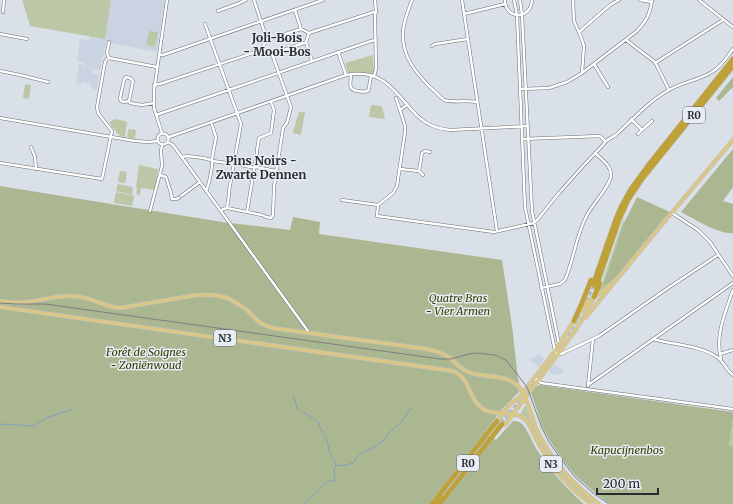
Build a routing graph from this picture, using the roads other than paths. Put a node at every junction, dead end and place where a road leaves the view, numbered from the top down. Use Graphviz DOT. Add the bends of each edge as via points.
graph roads {
  1 [pos="4,0"];
  2 [pos="167,0"];
  3 [pos="246,0"];
  4 [pos="254,0"];
  5 [pos="321,0"];
  6 [pos="375,0"];
  7 [pos="412,0"];
  8 [pos="462,0"];
  9 [pos="505,0"];
  10 [pos="514,0"];
  11 [pos="520,0"];
  12 [pos="532,0"];
  13 [pos="573,0"];
  14 [pos="619,0"];
  15 [pos="640,0"];
  16 [pos="699,0"];
  17 [pos="652,1"];
  18 [pos="506,4"];
  19 [pos="295,10"];
  20 [pos="374,10"];
  21 [pos="218,11"];
  22 [pos="3,12"];
  23 [pos="464,14"];
  24 [pos="522,14"];
  25 [pos="517,15"];
  26 [pos="723,20"];
  27 [pos="261,21"];
  28 [pos="205,24"];
  29 [pos="733,27"];
  30 [pos="301,29"];
  31 [pos="579,32"];
  32 [pos="309,33"];
  33 [pos="0,34"];
  34 [pos="27,39"];
  35 [pos="210,39"];
  36 [pos="468,39"];
  37 [pos="267,40"];
  38 [pos="376,40"];
  39 [pos="626,40"];
  40 [pos="109,42"];
  41 [pos="306,42"];
  42 [pos="432,46"];
  43 [pos="733,49"];
  44 [pos="262,50"];
  45 [pos="338,52"];
  46 [pos="272,54"];
  47 [pos="159,55"];
  48 [pos="109,58"];
  49 [pos="733,58"];
  50 [pos="312,61"];
  51 [pos="655,63"];
  52 [pos="219,64"];
  53 [pos="594,64"];
  54 [pos="733,66"];
  55 [pos="157,67"];
  56 [pos="0,71"];
  57 [pos="278,72"];
  58 [pos="582,73"];
  59 [pos="351,74"];
  60 [pos="346,76"];
  61 [pos="372,76"];
  62 [pos="48,82"];
  63 [pos="154,85"];
  64 [pos="608,87"];
  65 [pos="520,89"];
  66 [pos="526,89"];
  67 [pos="228,90"];
  68 [pos="669,90"];
  69 [pos="286,96"];
  70 [pos="396,98"];
  71 [pos="477,100"];
  72 [pos="129,101"];
  73 [pos="271,102"];
  74 [pos="154,103"];
  75 [pos="407,105"];
  76 [pos="400,110"];
  77 [pos="156,114"];
  78 [pos="236,114"];
  79 [pos="0,118"];
  80 [pos="631,119"];
  81 [pos="652,121"];
  82 [pos="211,122"];
  83 [pos="522,126"];
  84 [pos="527,126"];
  85 [pos="481,128"];
  86 [pos="642,130"];
  87 [pos="162,133"];
  88 [pos="638,134"];
  89 [pos="111,137"];
  90 [pos="168,137"];
  91 [pos="522,139"];
  92 [pos="528,139"];
  93 [pos="605,140"];
  94 [pos="733,140"];
  95 [pos="158,141"];
  96 [pos="168,142"];
  97 [pos="162,145"];
  98 [pos="31,147"];
  99 [pos="430,152"];
  100 [pos="595,153"];
  101 [pos="182,157"];
  102 [pos="213,161"];
  103 [pos="0,163"];
  104 [pos="234,164"];
  105 [pos="255,168"];
  106 [pos="36,169"];
  107 [pos="400,169"];
  108 [pos="276,171"];
  109 [pos="419,171"];
  110 [pos="160,175"];
  111 [pos="424,175"];
  112 [pos="200,182"];
  113 [pos="206,191"];
  114 [pos="625,197"];
  115 [pos="342,200"];
  116 [pos="378,205"];
  117 [pos="227,208"];
  118 [pos="150,211"];
  119 [pos="221,211"];
  120 [pos="247,212"];
  121 [pos="672,213"];
  122 [pos="534,223"];
  123 [pos="528,224"];
  124 [pos="497,231"];
  125 [pos="718,255"];
  126 [pos="542,262"];
  127 [pos="536,264"];
  128 [pos="733,276"];
  129 [pos="618,278"];
  130 [pos="733,283"];
  131 [pos="547,287"];
  132 [pos="541,288"];
  133 [pos="596,289"];
  134 [pos="733,290"];
  135 [pos="594,297"];
  136 [pos="0,301"];
  137 [pos="0,307"];
  138 [pos="584,318"];
  139 [pos="574,321"];
  140 [pos="556,329"];
  141 [pos="550,330"];
  142 [pos="568,331"];
  143 [pos="308,333"];
  144 [pos="557,335"];
  145 [pos="593,338"];
  146 [pos="653,339"];
  147 [pos="559,345"];
  148 [pos="560,350"];
  149 [pos="733,350"];
  150 [pos="556,352"];
  151 [pos="720,354"];
  152 [pos="721,360"];
  153 [pos="733,376"];
  154 [pos="536,379"];
  155 [pos="588,385"];
  156 [pos="519,386"];
  157 [pos="528,389"];
  158 [pos="588,389"];
  159 [pos="522,393"];
  160 [pos="525,398"];
  161 [pos="518,399"];
  162 [pos="733,409"];
  163 [pos="488,412"];
  164 [pos="502,413"];
  165 [pos="514,414"];
  166 [pos="500,422"];
  167 [pos="432,504"];
  168 [pos="436,504"];
  169 [pos="440,504"];
  170 [pos="444,504"];
  171 [pos="591,504"];
  172 [pos="599,504"];
  1 -- 22 [label="street"];
  2 -- 47 [label="street"];
  3 -- 21 [label="street"];
  4 -- 27 [label="street"];
  5 -- 19 [label="street"];
  6 -- 20 [label="street"];
  7 -- 71 [label="street" via="404,23 403,45 417,74 444,100"];
  8 -- 23 [label="street"];
  9 -- 18 [label="street"];
  10 -- 25 [label="street"];
  11 -- 24 [label="street"];
  12 -- 24 [label="street" via="530,9"];
  13 -- 31 [label="street" via="574,21"];
  14 -- 31 [label="street"];
  15 -- 17 [label="street"];
  16 -- 26 [label="street"];
  17 -- 39 [label="street" via="644,23"];
  18 -- 23 [label="street"];
  18 -- 25 [label="street" via="509,11"];
  19 -- 27 [label="street"];
  19 -- 30 [label="street"];
  20 -- 32 [label="street"];
  20 -- 38 [label="street"];
  23 -- 36 [label="street"];
  24 -- 25 [label="street"];
  24 -- 66 [label="street"];
  25 -- 65 [label="street"];
  26 -- 29 [label="street"];
  26 -- 51 [label="street"];
  27 -- 35 [label="street"];
  27 -- 37 [label="street"];
  28 -- 35 [label="street"];
  30 -- 32 [label="street"];
  30 -- 37 [label="street"];
  31 -- 58 [label="street" via="584,46"];
  32 -- 41 [label="street"];
  33 -- 34 [label="street"];
  35 -- 47 [label="street"];
  35 -- 52 [label="street"];
  36 -- 42 [label="street"];
  36 -- 71 [label="street"];
  37 -- 44 [label="street"];
  38 -- 45 [label="street"];
  38 -- 61 [label="street" via="376,71"];
  39 -- 51 [label="street"];
  39 -- 53 [label="street"];
  40 -- 48 [label="street"];
  41 -- 46 [label="street"];
  41 -- 50 [label="street"];
  43 -- 68 [label="street" via="713,72"];
  44 -- 46 [label="street"];
  44 -- 52 [label="street"];
  45 -- 50 [label="street"];
  45 -- 60 [label="street"];
  46 -- 57 [label="street"];
  47 -- 55 [label="street"];
  48 -- 55 [label="street"];
  48 -- 89 [label="street" via="105,62 97,107 98,113 112,131"];
  49 -- 114 [label="highway, R0" via="637,178"];
  50 -- 57 [label="street"];
  51 -- 68 [label="street"];
  52 -- 63 [label="street"];
  52 -- 67 [label="street"];
  53 -- 58 [label="street"];
  53 -- 64 [label="street"];
  54 -- 133 [label="highway, R0" via="642,179 624,208"];
  55 -- 63 [label="street"];
  56 -- 62 [label="street"];
  57 -- 67 [label="street"];
  57 -- 69 [label="street"];
  58 -- 66 [label="street" via="555,87"];
  59 -- 60 [label="street"];
  59 -- 61 [label="street"];
  59 -- 61 [label="street" via="350,86 354,91 368,91"];
  60 -- 69 [label="street"];
  61 -- 75 [label="street" via="390,86"];
  63 -- 74 [label="street"];
  65 -- 66 [label="street"];
  65 -- 83 [label="street"];
  66 -- 84 [label="street"];
  67 -- 77 [label="street"];
  67 -- 78 [label="street"];
  68 -- 80 [label="street"];
  69 -- 73 [label="street"];
  69 -- 108 [label="street" via="291,107 288,122 283,128"];
  70 -- 76 [label="street"];
  71 -- 85 [label="street"];
  72 -- 72 [label="street" via="133,81 127,77 120,98 122,101"];
  72 -- 74 [label="street" via="142,105"];
  73 -- 78 [label="street"];
  73 -- 105 [label="street" via="274,110 271,133 259,138"];
  74 -- 77 [label="street"];
  75 -- 76 [label="street"];
  75 -- 85 [label="street" via="420,119 437,128"];
  76 -- 107 [label="street" via="405,126"];
  77 -- 87 [label="street"];
  78 -- 82 [label="street"];
  78 -- 104 [label="street" via="240,124"];
  79 -- 89 [label="street"];
  80 -- 86 [label="street"];
  80 -- 93 [label="street" via="615,135"];
  81 -- 86 [label="street"];
  82 -- 90 [label="street"];
  82 -- 102 [label="street" via="216,137"];
  83 -- 84 [label="street"];
  83 -- 85 [label="street"];
  83 -- 91 [label="street"];
  84 -- 92 [label="street"];
  85 -- 124 [label="street"];
  86 -- 88 [label="street"];
  87 -- 90 [label="street"];
  87 -- 95 [label="street"];
  89 -- 95 [label="street" via="142,142"];
  89 -- 106 [label="street" via="101,180"];
  90 -- 96 [label="street"];
  91 -- 92 [label="street"];
  91 -- 123 [label="street"];
  92 -- 93 [label="street" via="600,136"];
  92 -- 122 [label="street"];
  93 -- 100 [label="street"];
  94 -- 121 [label="main road"];
  95 -- 97 [label="street"];
  96 -- 97 [label="street"];
  96 -- 101 [label="street"];
  97 -- 110 [label="street"];
  98 -- 106 [label="street"];
  99 -- 109 [label="street" via="422,153"];
  100 -- 122 [label="street"];
  100 -- 131 [label="street" via="609,167 610,180 583,222 566,280"];
  101 -- 102 [label="street"];
  101 -- 112 [label="street"];
  102 -- 104 [label="street"];
  102 -- 113 [label="street"];
  103 -- 106 [label="street"];
  104 -- 105 [label="street"];
  104 -- 117 [label="street"];
  105 -- 108 [label="street"];
  105 -- 120 [label="street"];
  107 -- 109 [label="street"];
  107 -- 116 [label="street" via="398,186"];
  108 -- 120 [label="street" via="273,216 268,218"];
  109 -- 111 [label="street"];
  110 -- 112 [label="street" via="166,177 172,200 176,200"];
  110 -- 118 [label="street"];
  112 -- 113 [label="street"];
  113 -- 119 [label="street"];
  114 -- 133 [label="highway"];
  114 -- 139 [label="highway" via="614,214"];
  115 -- 116 [label="street"];
  116 -- 124 [label="street" via="377,216"];
  117 -- 119 [label="street"];
  117 -- 120 [label="street"];
  119 -- 143 [label="street"];
  121 -- 125 [label="street" via="698,230"];
  121 -- 129 [label="main road"];
  122 -- 123 [label="street"];
  122 -- 126 [label="street"];
  123 -- 124 [label="street"];
  123 -- 127 [label="street"];
  125 -- 128 [label="street"];
  125 -- 145 [label="street"];
  126 -- 127 [label="street"];
  126 -- 131 [label="street"];
  127 -- 132 [label="street"];
  129 -- 133 [label="main road"];
  129 -- 138 [label="main road"];
  130 -- 146 [label="street"];
  131 -- 132 [label="street"];
  131 -- 140 [label="street"];
  132 -- 141 [label="street"];
  133 -- 135 [label="highway"];
  134 -- 151 [label="street" via="719,336"];
  135 -- 138 [label="main road"];
  135 -- 139 [label="main road" via="584,305"];
  136 -- 143 [label="main road" via="17,303 79,296 120,308 198,295 213,295 237,303 258,321 272,328"];
  137 -- 163 [label="main road, N3" via="450,370 462,376 478,404"];
  138 -- 148 [label="main road"];
  139 -- 142 [label="main road"];
  140 -- 141 [label="street"];
  140 -- 144 [label="street"];
  141 -- 150 [label="street"];
  142 -- 144 [label="street" via="562,336"];
  142 -- 147 [label="main road"];
  143 -- 156 [label="main road" via="437,351 470,373 509,380"];
  144 -- 147 [label="street"];
  145 -- 150 [label="street" via="561,354"];
  145 -- 155 [label="street"];
  146 -- 152 [label="street" via="707,352"];
  146 -- 155 [label="street"];
  147 -- 148 [label="street"];
  147 -- 150 [label="main road"];
  148 -- 150 [label="main road"];
  149 -- 151 [label="street"];
  150 -- 154 [label="main road"];
  151 -- 152 [label="street"];
  152 -- 153 [label="street"];
  154 -- 157 [label="main road"];
  154 -- 158 [label="street" via="541,383"];
  155 -- 158 [label="street"];
  156 -- 157 [label="main road"];
  156 -- 159 [label="main road, N3"];
  157 -- 159 [label="main road"];
  157 -- 160 [label="main road"];
  158 -- 162 [label="street"];
  159 -- 160 [label="main road, N3"];
  159 -- 161 [label="main road"];
  160 -- 165 [label="main road"];
  160 -- 172 [label="main road, N3" via="536,428 553,457 577,486"];
  161 -- 164 [label="main road"];
  161 -- 165 [label="main road" via="512,407"];
  163 -- 164 [label="main road"];
  163 -- 166 [label="main road" via="496,416"];
  164 -- 165 [label="main road"];
  164 -- 166 [label="main road"];
  165 -- 166 [label="main road"];
  165 -- 171 [label="main road, N3" via="527,421 562,478"];
  166 -- 167 [label="highway"];
  166 -- 168 [label="highway, R0"];
  166 -- 169 [label="highway, R0"];
  166 -- 170 [label="highway"];
}
